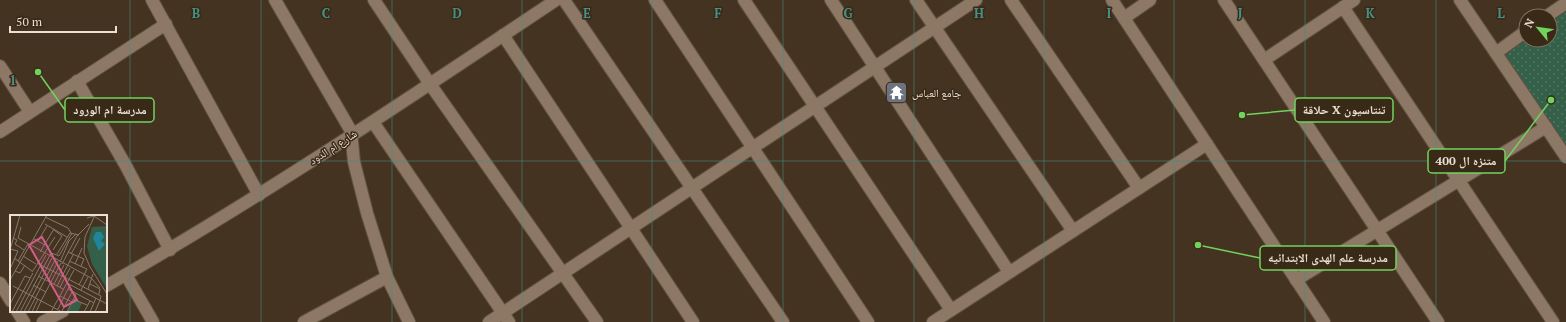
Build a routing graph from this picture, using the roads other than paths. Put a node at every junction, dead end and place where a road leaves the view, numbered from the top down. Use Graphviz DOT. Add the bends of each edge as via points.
graph roads {
  1 [pos="152,0"];
  2 [pos="275,0"];
  3 [pos="374,0"];
  4 [pos="556,0"];
  5 [pos="564,0"];
  6 [pos="655,0"];
  7 [pos="744,0"];
  8 [pos="831,0"];
  9 [pos="916,0"];
  10 [pos="976,0"];
  11 [pos="1012,0"];
  12 [pos="1112,0"];
  13 [pos="1150,0"];
  14 [pos="1224,0"];
  15 [pos="1354,0"];
  16 [pos="1460,0"];
  17 [pos="1343,7"];
  18 [pos="1124,18"];
  19 [pos="166,24"];
  20 [pos="935,28"];
  21 [pos="503,35"];
  22 [pos="1518,37"];
  23 [pos="1496,53"];
  24 [pos="1264,60"];
  25 [pos="0,66"];
  26 [pos="875,67"];
  27 [pos="77,81"];
  28 [pos="430,84"];
  29 [pos="815,107"];
  30 [pos="30,112"];
  31 [pos="373,122"];
  32 [pos="1546,127"];
  33 [pos="0,132"];
  34 [pos="352,136"];
  35 [pos="1207,144"];
  36 [pos="753,148"];
  37 [pos="1566,158"];
  38 [pos="1459,181"];
  39 [pos="692,188"];
  40 [pos="1139,188"];
  41 [pos="259,195"];
  42 [pos="631,228"];
  43 [pos="1377,230"];
  44 [pos="1073,231"];
  45 [pos="170,250"];
  46 [pos="1009,272"];
  47 [pos="563,273"];
  48 [pos="126,274"];
  49 [pos="387,277"];
  50 [pos="1296,280"];
  51 [pos="0,283"];
  52 [pos="107,285"];
  53 [pos="10,299"];
  54 [pos="18,312"];
  55 [pos="61,312"];
  56 [pos="950,315"];
  57 [pos="506,317"];
  58 [pos="24,322"];
  59 [pos="43,322"];
  60 [pos="153,322"];
  61 [pos="304,322"];
  62 [pos="409,322"];
  63 [pos="489,322"];
  64 [pos="597,322"];
  65 [pos="693,322"];
  66 [pos="783,322"];
  67 [pos="868,322"];
  68 [pos="933,322"];
  69 [pos="1324,322"];
  70 [pos="1438,322"];
  71 [pos="1552,322"];
  1 -- 19 [label="street"];
  2 -- 34 [label="street"];
  3 -- 28 [label="street"];
  4 -- 21 [label="street, شارع ام الدود"];
  5 -- 39 [label="street"];
  6 -- 36 [label="street"];
  7 -- 29 [label="street"];
  8 -- 26 [label="street"];
  9 -- 20 [label="street"];
  10 -- 20 [label="street"];
  11 -- 40 [label="street"];
  12 -- 18 [label="street"];
  13 -- 18 [label="street"];
  14 -- 24 [label="street"];
  15 -- 17 [label="street"];
  16 -- 23 [label="street"];
  17 -- 24 [label="street"];
  17 -- 38 [label="street"];
  18 -- 35 [label="street"];
  19 -- 27 [label="street"];
  19 -- 41 [label="street"];
  20 -- 26 [label="street"];
  20 -- 44 [label="street"];
  21 -- 28 [label="street, شارع ام الدود"];
  21 -- 42 [label="street"];
  22 -- 23 [label="street"];
  23 -- 32 [label="street"];
  24 -- 43 [label="street"];
  25 -- 30 [label="street"];
  26 -- 29 [label="street"];
  26 -- 46 [label="street"];
  27 -- 30 [label="street"];
  27 -- 45 [label="street"];
  28 -- 31 [label="street, شارع ام الدود"];
  28 -- 47 [label="street"];
  29 -- 36 [label="street"];
  29 -- 56 [label="street"];
  30 -- 33 [label="street"];
  31 -- 34 [label="street, شارع ام الدود"];
  31 -- 57 [label="street"];
  32 -- 37 [label="street"];
  32 -- 38 [label="street"];
  34 -- 41 [label="street, شارع ام الدود"];
  34 -- 49 [label="street" via="357,176"];
  35 -- 40 [label="street"];
  35 -- 50 [label="street"];
  36 -- 39 [label="street"];
  36 -- 67 [label="street"];
  38 -- 43 [label="street"];
  38 -- 71 [label="street"];
  39 -- 42 [label="street"];
  39 -- 66 [label="street"];
  40 -- 44 [label="street"];
  41 -- 45 [label="street, شارع ام الدود"];
  42 -- 47 [label="street"];
  42 -- 65 [label="street"];
  43 -- 50 [label="street"];
  43 -- 70 [label="street"];
  44 -- 46 [label="street"];
  45 -- 48 [label="street, شارع ام الدود"];
  46 -- 56 [label="street"];
  47 -- 57 [label="street"];
  47 -- 64 [label="street"];
  48 -- 52 [label="street, شارع ام الدود"];
  48 -- 60 [label="street"];
  49 -- 61 [label="street"];
  49 -- 62 [label="street"];
  50 -- 69 [label="street"];
  51 -- 53 [label="street"];
  54 -- 58 [label="street"];
  55 -- 59 [label="street"];
  56 -- 68 [label="street"];
  57 -- 63 [label="street"];
}
